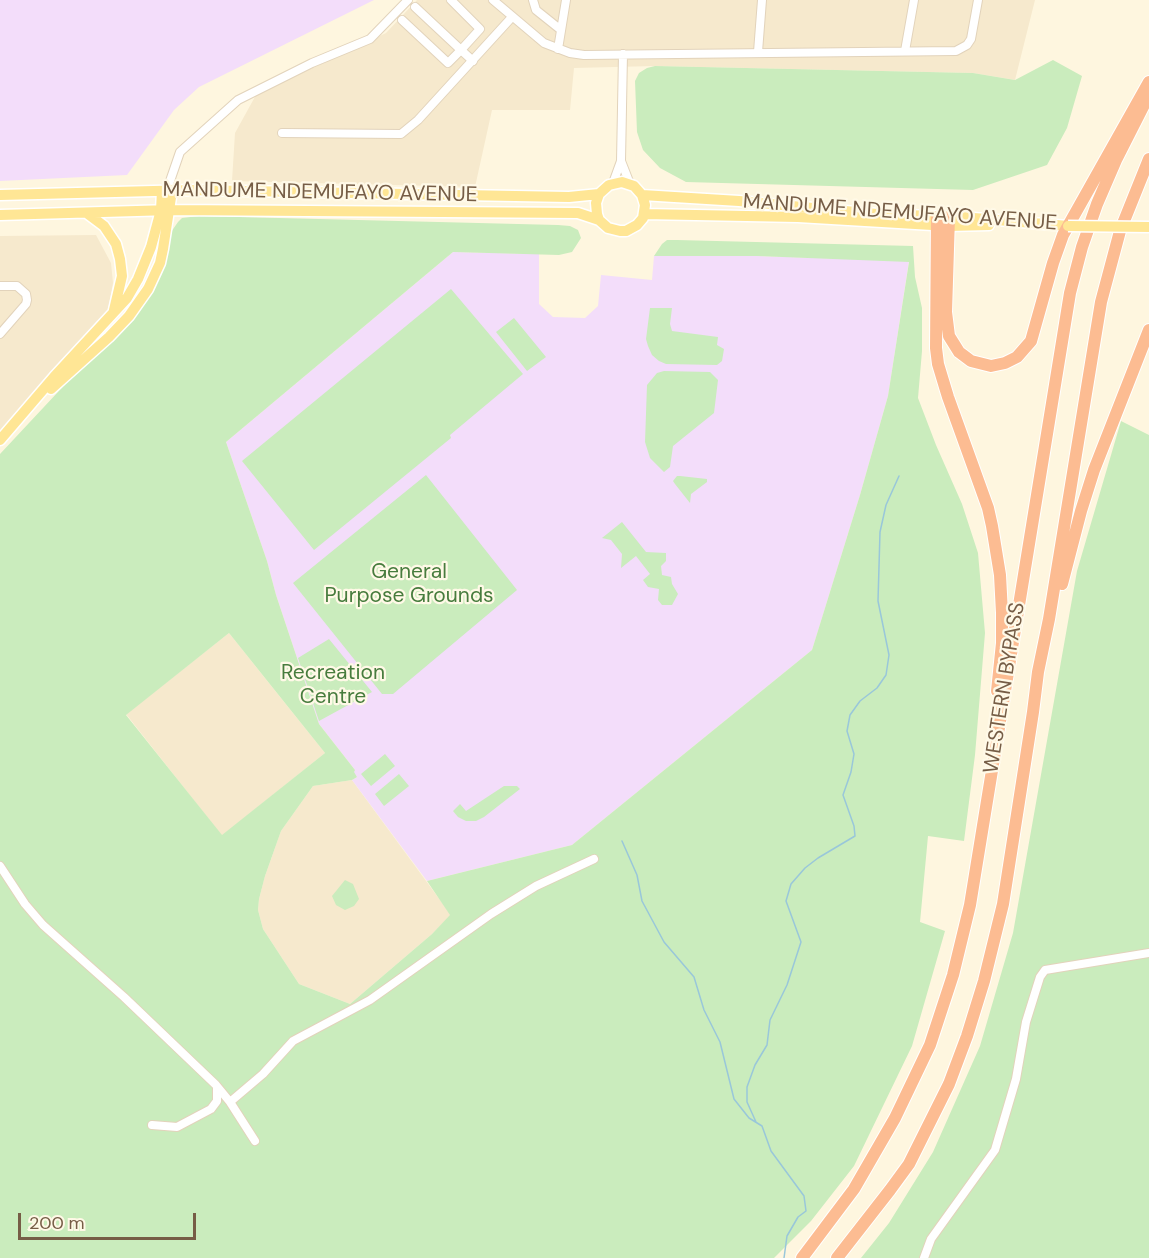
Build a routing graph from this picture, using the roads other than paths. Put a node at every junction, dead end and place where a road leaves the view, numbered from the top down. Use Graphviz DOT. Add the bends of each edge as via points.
graph roads {
  1 [pos="451,0"];
  2 [pos="493,0"];
  3 [pos="533,0"];
  4 [pos="566,0"];
  5 [pos="762,0"];
  6 [pos="914,0"];
  7 [pos="978,0"];
  8 [pos="412,3"];
  9 [pos="513,17"];
  10 [pos="402,20"];
  11 [pos="561,30"];
  12 [pos="558,49"];
  13 [pos="461,50"];
  14 [pos="905,51"];
  15 [pos="758,52"];
  16 [pos="623,54"];
  17 [pos="473,61"];
  18 [pos="1149,82"];
  19 [pos="1149,95"];
  20 [pos="282,134"];
  21 [pos="1149,159"];
  22 [pos="621,161"];
  23 [pos="1149,170"];
  24 [pos="613,183"];
  25 [pos="632,185"];
  26 [pos="168,188"];
  27 [pos="1138,188"];
  28 [pos="599,194"];
  29 [pos="0,195"];
  30 [pos="644,205"];
  31 [pos="166,210"];
  32 [pos="88,214"];
  33 [pos="0,215"];
  34 [pos="599,220"];
  35 [pos="943,221"];
  36 [pos="1068,226"];
  37 [pos="1149,227"];
  38 [pos="5,285"];
  39 [pos="111,316"];
  40 [pos="1149,330"];
  41 [pos="0,334"];
  42 [pos="26,411"];
  43 [pos="0,440"];
  44 [pos="1038,672"];
  45 [pos="594,859"];
  46 [pos="977,859"];
  47 [pos="0,866"];
  48 [pos="1149,953"];
  49 [pos="216,1085"];
  50 [pos="230,1102"];
  51 [pos="152,1125"];
  52 [pos="255,1141"];
  53 [pos="802,1258"];
  54 [pos="837,1258"];
  55 [pos="924,1258"];
  1 -- 13 [label="street" via="480,29"];
  2 -- 9 [label="street"];
  3 -- 11 [label="street" via="536,10"];
  4 -- 11 [label="street"];
  5 -- 15 [label="street"];
  6 -- 14 [label="street"];
  7 -- 14 [label="street" via="971,39 962,49"];
  8 -- 13 [label="street"];
  8 -- 26 [label="street" via="370,39 238,100 180,152"];
  9 -- 12 [label="street" via="538,39"];
  9 -- 17 [label="street"];
  10 -- 13 [label="street" via="447,63"];
  11 -- 12 [label="street"];
  12 -- 16 [label="street" via="584,55"];
  13 -- 17 [label="street"];
  14 -- 15 [label="street"];
  15 -- 16 [label="street"];
  16 -- 22 [label="street"];
  17 -- 20 [label="street" via="401,134"];
  18 -- 36 [label="highway"];
  19 -- 46 [label="highway, WESTERN BYPASS" via="1097,204 1070,292"];
  21 -- 27 [label="highway"];
  22 -- 24 [label="street"];
  22 -- 25 [label="street"];
  23 -- 27 [label="highway"];
  24 -- 25 [label="main road"];
  24 -- 28 [label="main road"];
  25 -- 30 [label="main road"];
  26 -- 28 [label="main road, MANDUME NDEMUFAYO AVENUE" via="569,197"];
  26 -- 29 [label="main road, MANDUME NDEMUFAYO AVENUE"];
  26 -- 31 [label="main road"];
  27 -- 44 [label="highway, WESTERN BYPASS" via="1120,231 1099,311"];
  28 -- 34 [label="main road"];
  30 -- 34 [label="main road, MANDUME NDEMUFAYO AVENUE" via="640,221 632,229 611,229"];
  30 -- 35 [label="main road, MANDUME NDEMUFAYO AVENUE" via="798,218"];
  30 -- 35 [label="main road, MANDUME NDEMUFAYO AVENUE" via="739,201"];
  31 -- 32 [label="main road, MANDUME NDEMUFAYO AVENUE"];
  31 -- 34 [label="main road, MANDUME NDEMUFAYO AVENUE" via="578,213"];
  31 -- 39 [label="main road" via="138,279"];
  31 -- 42 [label="main road" via="160,263 140,301 89,357"];
  32 -- 33 [label="main road, MANDUME NDEMUFAYO AVENUE"];
  32 -- 39 [label="main road" via="108,231 120,259 122,276"];
  35 -- 36 [label="main road, MANDUME NDEMUFAYO AVENUE"];
  35 -- 36 [label="highway" via="949,336 966,358 991,366 1011,360 1031,341"];
  35 -- 46 [label="highway" via="938,364 988,508 1001,588 1001,655"];
  36 -- 37 [label="main road, MANDUME NDEMUFAYO AVENUE, bridge"];
  38 -- 41 [label="street" via="23,290 27,300"];
  39 -- 42 [label="main road"];
  40 -- 44 [label="highway" via="1087,490"];
  42 -- 43 [label="main road"];
  44 -- 54 [label="highway, WESTERN BYPASS" via="1003,904 967,1036 942,1099 909,1164"];
  45 -- 50 [label="street" via="536,886 364,1004 293,1041"];
  46 -- 53 [label="highway, WESTERN BYPASS" via="953,975 919,1071 866,1170"];
  47 -- 49 [label="street" via="43,925"];
  48 -- 55 [label="street" via="1045,970 1026,1022 1015,1085 995,1150 931,1239"];
  49 -- 50 [label="street"];
  49 -- 51 [label="street" via="218,1095 212,1109 177,1127"];
  50 -- 52 [label="street"];
}
